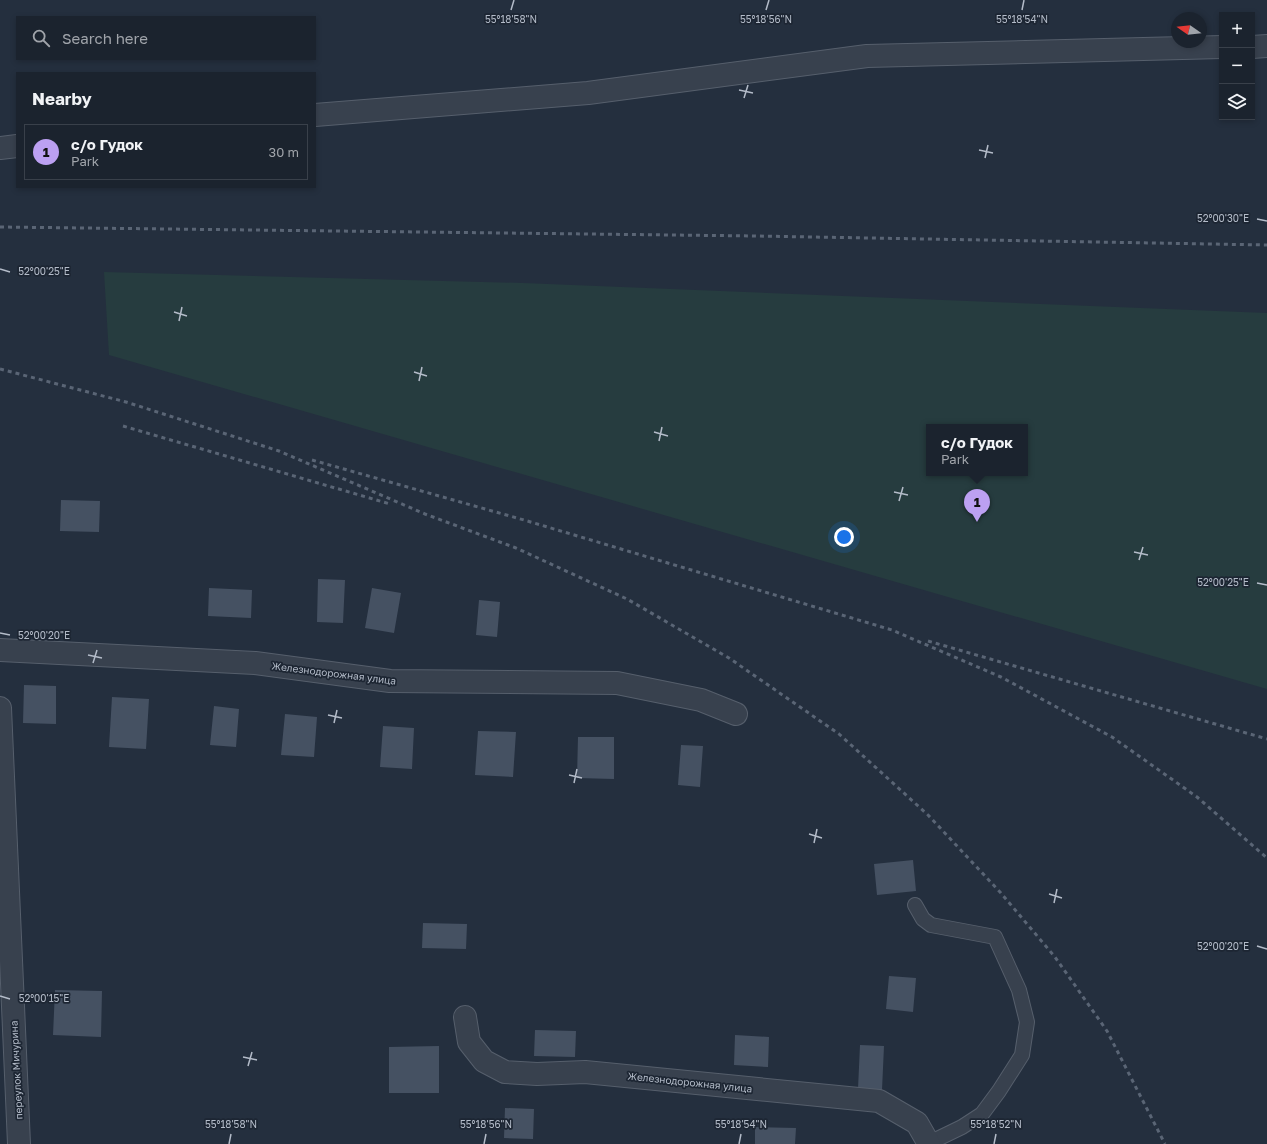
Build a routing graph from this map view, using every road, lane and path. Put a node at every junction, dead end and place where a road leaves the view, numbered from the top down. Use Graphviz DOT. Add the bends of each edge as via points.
graph roads {
  1 [pos="1267,46"];
  2 [pos="1219,47"];
  3 [pos="1255,47"];
  4 [pos="316,115"];
  5 [pos="16,146"];
  6 [pos="0,148"];
  7 [pos="0,650"];
  8 [pos="0,708"];
  9 [pos="736,714"];
  10 [pos="915,904"];
  11 [pos="465,1017"];
  12 [pos="19,1144"];
  13 [pos="929,1144"];
  1 -- 3 [label="street"];
  2 -- 4 [label="street" via="867,56 588,93"];
  5 -- 6 [label="street"];
  7 -- 9 [label="street, Железнодорожная улица" via="255,663 390,681 617,683 702,700"];
  8 -- 12 [label="street, переулок Мичурина"];
  10 -- 13 [label="lane" via="923,919 931,925 995,937 1019,990 1027,1022 1022,1055 982,1114"];
  11 -- 13 [label="street, Железнодорожная улица" via="469,1042 484,1062 505,1072 585,1072 879,1101 917,1123"];
}
